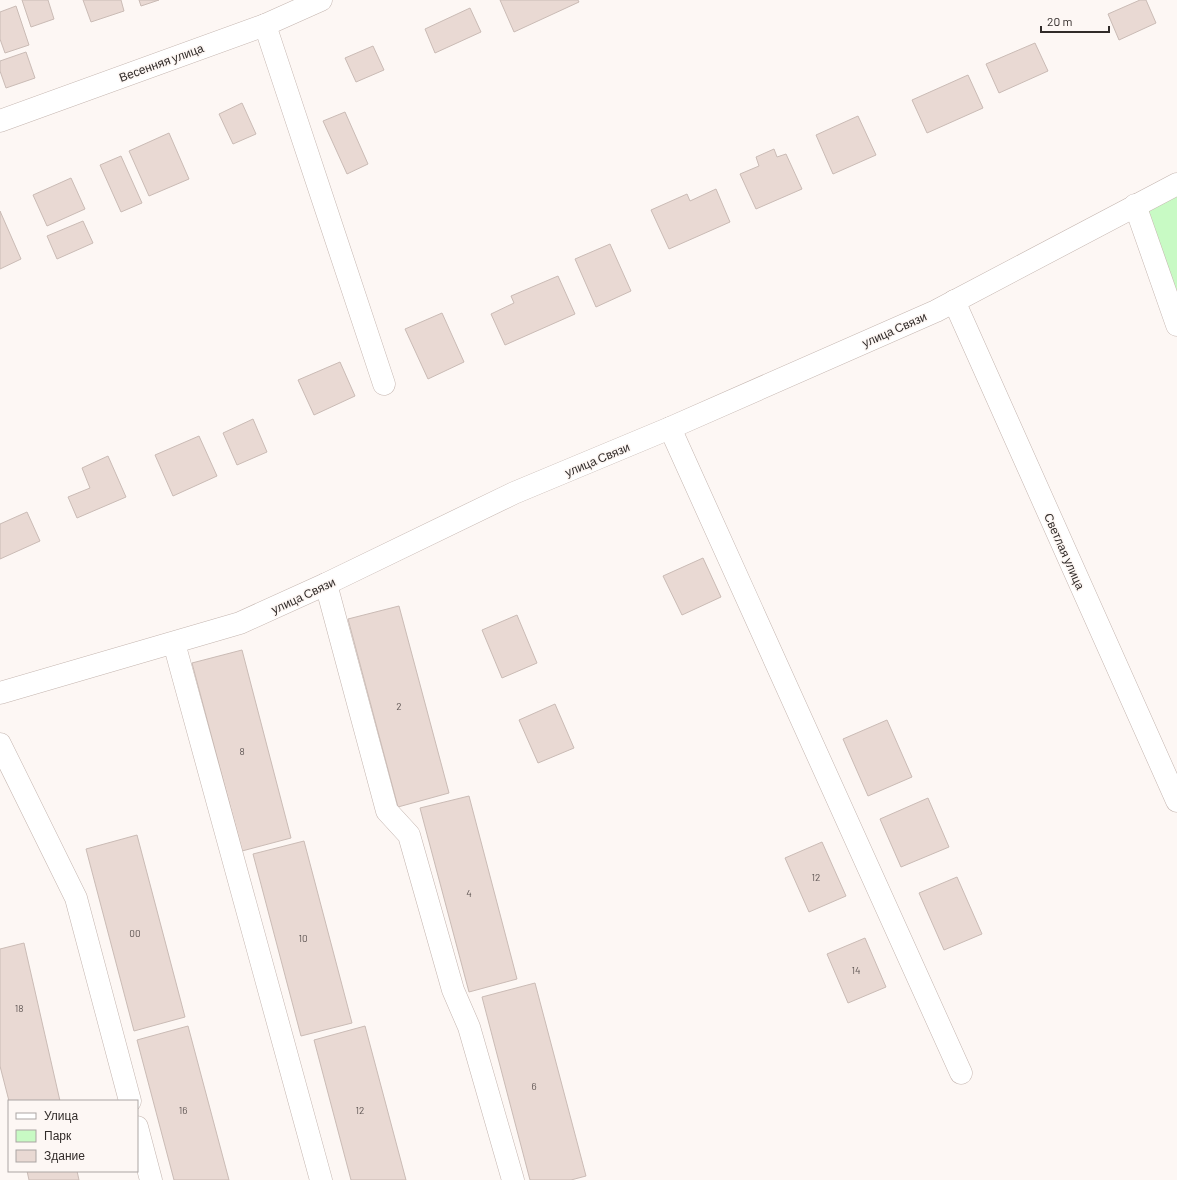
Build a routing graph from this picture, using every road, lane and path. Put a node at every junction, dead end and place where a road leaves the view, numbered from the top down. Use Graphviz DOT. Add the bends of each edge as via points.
graph roads {
  1 [pos="321,0"];
  2 [pos="288,7"];
  3 [pos="265,25"];
  4 [pos="0,121"];
  5 [pos="1177,184"];
  6 [pos="1135,205"];
  7 [pos="954,302"];
  8 [pos="1177,325"];
  9 [pos="384,384"];
  10 [pos="670,428"];
  11 [pos="326,584"];
  12 [pos="174,643"];
  13 [pos="0,693"];
  14 [pos="0,744"];
  15 [pos="1177,801"];
  16 [pos="961,1072"];
  17 [pos="130,1100"];
  18 [pos="138,1131"];
  19 [pos="151,1180"];
  20 [pos="321,1180"];
  21 [pos="513,1180"];
  1 -- 2 [label="street, Весенняя улица"];
  2 -- 3 [label="street, Весенняя улица"];
  3 -- 4 [label="street, Весенняя улица"];
  3 -- 9 [label="street"];
  5 -- 6 [label="street, улица Связи"];
  6 -- 7 [label="street, улица Связи"];
  6 -- 8 [label="street"];
  7 -- 10 [label="street, улица Связи"];
  7 -- 15 [label="street, Светлая улица"];
  10 -- 11 [label="street, улица Связи" via="514,493"];
  10 -- 16 [label="street"];
  11 -- 12 [label="street, улица Связи" via="240,623"];
  11 -- 21 [label="street" via="387,811 409,835 453,990 469,1027"];
  12 -- 13 [label="street, улица Связи"];
  12 -- 20 [label="street"];
  14 -- 17 [label="street" via="76,898"];
  18 -- 19 [label="street"];
}
